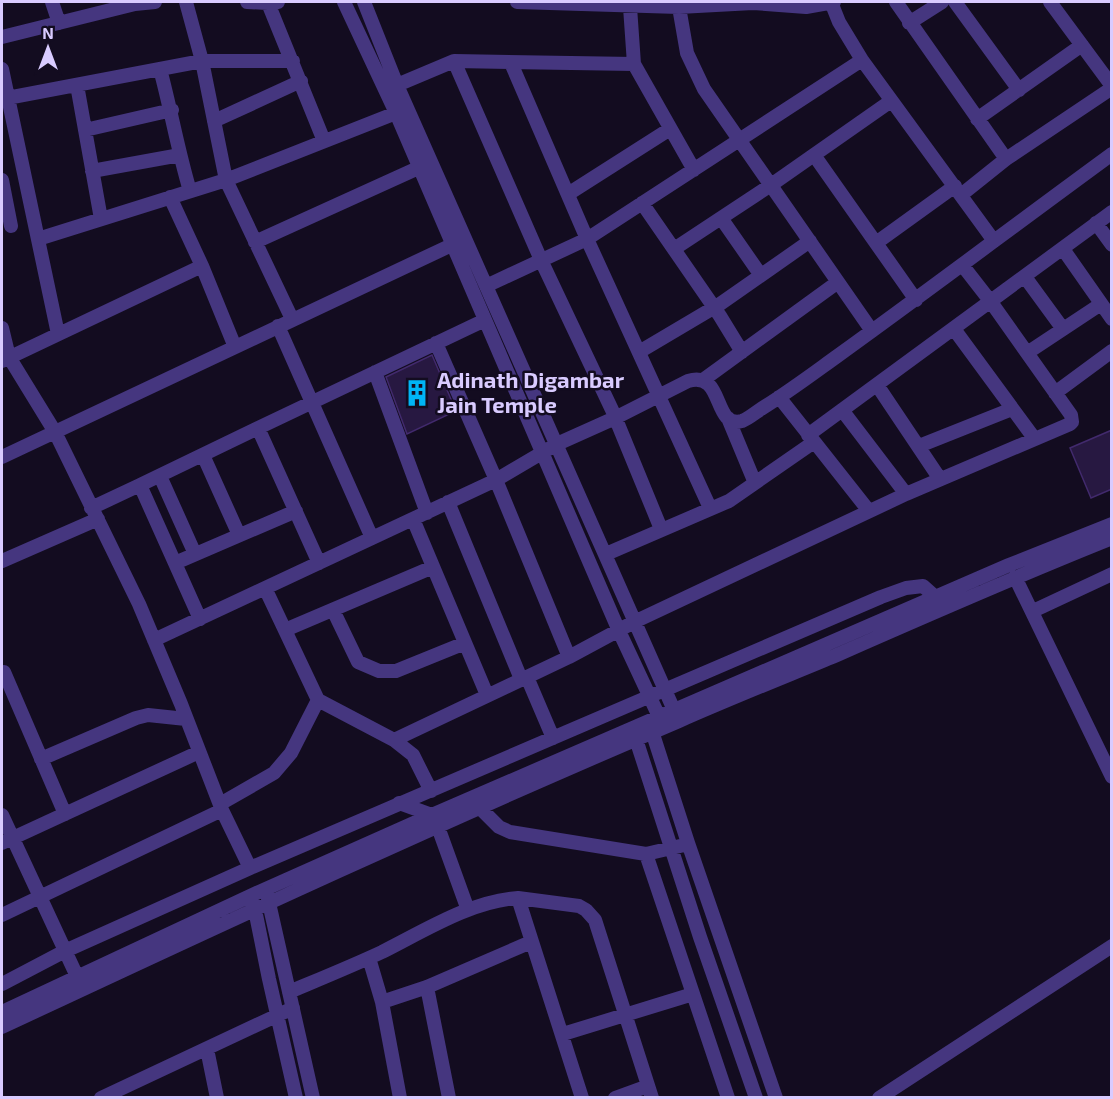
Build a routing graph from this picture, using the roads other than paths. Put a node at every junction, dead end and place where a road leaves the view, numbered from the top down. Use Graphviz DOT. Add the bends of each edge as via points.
graph roads {
  1 [pos="52,2"];
  2 [pos="155,2"];
  3 [pos="186,2"];
  4 [pos="247,2"];
  5 [pos="273,2"];
  6 [pos="363,2"];
  7 [pos="518,2"];
  8 [pos="753,2"];
  9 [pos="832,2"];
  10 [pos="896,2"];
  11 [pos="942,2"];
  12 [pos="955,2"];
  13 [pos="1050,2"];
  14 [pos="346,4"];
  15 [pos="630,7"];
  16 [pos="679,7"];
  17 [pos="59,23"];
  18 [pos="909,23"];
  19 [pos="2,37"];
  20 [pos="1082,45"];
  21 [pos="862,60"];
  22 [pos="202,61"];
  23 [pos="293,61"];
  24 [pos="454,61"];
  25 [pos="511,63"];
  26 [pos="634,64"];
  27 [pos="2,69"];
  28 [pos="160,69"];
  29 [pos="301,81"];
  30 [pos="77,85"];
  31 [pos="398,85"];
  32 [pos="1112,87"];
  33 [pos="1019,90"];
  34 [pos="5,99"];
  35 [pos="891,101"];
  36 [pos="172,110"];
  37 [pos="396,113"];
  38 [pos="977,119"];
  39 [pos="214,120"];
  40 [pos="670,129"];
  41 [pos="85,130"];
  42 [pos="324,141"];
  43 [pos="740,141"];
  44 [pos="180,155"];
  45 [pos="814,155"];
  46 [pos="1006,159"];
  47 [pos="1110,159"];
  48 [pos="425,164"];
  49 [pos="694,170"];
  50 [pos="92,171"];
  51 [pos="2,180"];
  52 [pos="226,180"];
  53 [pos="771,185"];
  54 [pos="190,191"];
  55 [pos="958,191"];
  56 [pos="568,194"];
  57 [pos="170,197"];
  58 [pos="642,203"];
  59 [pos="1112,212"];
  60 [pos="721,218"];
  61 [pos="101,219"];
  62 [pos="34,221"];
  63 [pos="1096,223"];
  64 [pos="6,227"];
  65 [pos="465,238"];
  66 [pos="38,239"];
  67 [pos="587,239"];
  68 [pos="810,241"];
  69 [pos="994,241"];
  70 [pos="255,242"];
  71 [pos="876,243"];
  72 [pos="452,244"];
  73 [pos="1112,245"];
  74 [pos="674,249"];
  75 [pos="1063,249"];
  76 [pos="541,260"];
  77 [pos="202,266"];
  78 [pos="963,266"];
  79 [pos="760,274"];
  80 [pos="1025,277"];
  81 [pos="838,282"];
  82 [pos="486,286"];
  83 [pos="916,300"];
  84 [pos="991,302"];
  85 [pos="1101,304"];
  86 [pos="714,308"];
  87 [pos="292,319"];
  88 [pos="485,320"];
  89 [pos="1112,320"];
  90 [pos="278,326"];
  91 [pos="2,328"];
  92 [pos="954,329"];
  93 [pos="1063,329"];
  94 [pos="872,331"];
  95 [pos="58,334"];
  96 [pos="436,343"];
  97 [pos="235,347"];
  98 [pos="1112,351"];
  99 [pos="639,352"];
  100 [pos="742,352"];
  101 [pos="1027,353"];
  102 [pos="5,359"];
  103 [pos="375,372"];
  104 [pos="703,380"];
  105 [pos="877,385"];
  106 [pos="1055,393"];
  107 [pos="659,396"];
  108 [pos="779,397"];
  109 [pos="312,402"];
  110 [pos="1012,409"];
  111 [pos="842,410"];
  112 [pos="615,418"];
  113 [pos="728,418"];
  114 [pos="258,429"];
  115 [pos="55,432"];
  116 [pos="811,438"];
  117 [pos="1034,438"];
  118 [pos="557,444"];
  119 [pos="919,446"];
  120 [pos="543,453"];
  121 [pos="203,455"];
  122 [pos="2,457"];
  123 [pos="160,476"];
  124 [pos="940,479"];
  125 [pos="496,480"];
  126 [pos="755,483"];
  127 [pos="140,485"];
  128 [pos="906,494"];
  129 [pos="448,502"];
  130 [pos="710,508"];
  131 [pos="296,511"];
  132 [pos="869,511"];
  133 [pos="95,513"];
  134 [pos="427,513"];
  135 [pos="413,519"];
  136 [pos="1112,524"];
  137 [pos="661,529"];
  138 [pos="239,535"];
  139 [pos="372,538"];
  140 [pos="1112,538"];
  141 [pos="195,554"];
  142 [pos="606,554"];
  143 [pos="2,561"];
  144 [pos="175,563"];
  145 [pos="319,563"];
  146 [pos="433,567"];
  147 [pos="1112,574"];
  148 [pos="1015,577"];
  149 [pos="265,588"];
  150 [pos="973,588"];
  151 [pos="943,602"];
  152 [pos="333,610"];
  153 [pos="1033,612"];
  154 [pos="200,619"];
  155 [pos="634,622"];
  156 [pos="285,630"];
  157 [pos="619,631"];
  158 [pos="154,640"];
  159 [pos="465,643"];
  160 [pos="569,657"];
  161 [pos="4,672"];
  162 [pos="524,678"];
  163 [pos="665,689"];
  164 [pos="487,695"];
  165 [pos="650,695"];
  166 [pos="318,700"];
  167 [pos="184,713"];
  168 [pos="676,715"];
  169 [pos="656,724"];
  170 [pos="634,734"];
  171 [pos="553,738"];
  172 [pos="394,740"];
  173 [pos="199,752"];
  174 [pos="41,759"];
  175 [pos="1112,777"];
  176 [pos="415,797"];
  177 [pos="221,807"];
  178 [pos="480,808"];
  179 [pos="65,814"];
  180 [pos="2,816"];
  181 [pos="435,821"];
  182 [pos="7,841"];
  183 [pos="688,843"];
  184 [pos="672,849"];
  185 [pos="646,854"];
  186 [pos="250,868"];
  187 [pos="39,896"];
  188 [pos="268,896"];
  189 [pos="518,898"];
  190 [pos="254,902"];
  191 [pos="468,910"];
  192 [pos="2,915"];
  193 [pos="700,937"];
  194 [pos="531,942"];
  195 [pos="676,945"];
  196 [pos="1112,946"];
  197 [pos="65,951"];
  198 [pos="369,958"];
  199 [pos="80,983"];
  200 [pos="2,984"];
  201 [pos="427,987"];
  202 [pos="289,992"];
  203 [pos="693,994"];
  204 [pos="382,1002"];
  205 [pos="293,1008"];
  206 [pos="2,1012"];
  207 [pos="277,1014"];
  208 [pos="625,1017"];
  209 [pos="2,1028"];
  210 [pos="563,1035"];
  211 [pos="207,1049"];
  212 [pos="123,1092"];
  213 [pos="650,1092"];
  214 [pos="397,1097"];
  215 [pos="101,1098"];
  216 [pos="216,1098"];
  217 [pos="296,1098"];
  218 [pos="313,1098"];
  219 [pos="449,1098"];
  220 [pos="582,1098"];
  221 [pos="615,1098"];
  222 [pos="728,1098"];
  223 [pos="756,1098"];
  224 [pos="776,1098"];
  225 [pos="879,1098"];
  1 -- 17 [label="street"];
  2 -- 17 [label="street"];
  3 -- 22 [label="street"];
  4 -- 5 [label="street"];
  5 -- 23 [label="street"];
  6 -- 14 [label="street"];
  6 -- 31 [label="street"];
  7 -- 15 [label="street"];
  8 -- 9 [label="street" via="806,7"];
  8 -- 16 [label="street"];
  9 -- 21 [label="street"];
  10 -- 18 [label="street"];
  11 -- 18 [label="street"];
  12 -- 33 [label="street"];
  13 -- 20 [label="street"];
  14 -- 37 [label="street"];
  15 -- 16 [label="street"];
  15 -- 26 [label="street"];
  16 -- 43 [label="street" via="694,71"];
  17 -- 19 [label="street"];
  18 -- 38 [label="street"];
  20 -- 32 [label="street"];
  20 -- 33 [label="street"];
  21 -- 35 [label="street"];
  21 -- 43 [label="street"];
  22 -- 23 [label="street"];
  22 -- 28 [label="street"];
  22 -- 39 [label="street"];
  23 -- 29 [label="street"];
  24 -- 25 [label="street"];
  24 -- 31 [label="street"];
  24 -- 76 [label="street"];
  25 -- 26 [label="street"];
  25 -- 56 [label="street"];
  26 -- 40 [label="street"];
  27 -- 34 [label="street"];
  28 -- 30 [label="street"];
  28 -- 36 [label="street"];
  29 -- 39 [label="street"];
  29 -- 42 [label="street"];
  30 -- 34 [label="street"];
  30 -- 41 [label="street"];
  31 -- 48 [label="street"];
  32 -- 46 [label="street"];
  33 -- 38 [label="street"];
  34 -- 62 [label="street"];
  35 -- 45 [label="street"];
  35 -- 55 [label="street"];
  36 -- 41 [label="street"];
  36 -- 44 [label="street"];
  37 -- 42 [label="street"];
  37 -- 48 [label="street"];
  38 -- 46 [label="street"];
  39 -- 52 [label="street"];
  40 -- 49 [label="street"];
  40 -- 56 [label="street"];
  41 -- 50 [label="street"];
  42 -- 52 [label="street"];
  43 -- 49 [label="street"];
  43 -- 53 [label="street"];
  44 -- 50 [label="street"];
  44 -- 54 [label="street"];
  45 -- 53 [label="street"];
  45 -- 71 [label="street"];
  46 -- 55 [label="street"];
  47 -- 69 [label="street"];
  48 -- 65 [label="street"];
  48 -- 70 [label="street"];
  48 -- 72 [label="street"];
  49 -- 58 [label="street"];
  50 -- 61 [label="street"];
  51 -- 64 [label="street"];
  52 -- 54 [label="street"];
  52 -- 70 [label="street"];
  53 -- 60 [label="street"];
  53 -- 68 [label="street"];
  54 -- 57 [label="street"];
  55 -- 69 [label="street"];
  55 -- 71 [label="street"];
  56 -- 67 [label="street"];
  57 -- 61 [label="street"];
  57 -- 77 [label="street"];
  58 -- 67 [label="street"];
  58 -- 74 [label="street"];
  59 -- 63 [label="street"];
  60 -- 74 [label="street"];
  60 -- 79 [label="street"];
  61 -- 66 [label="street"];
  62 -- 64 [label="street"];
  62 -- 66 [label="street"];
  63 -- 73 [label="street"];
  63 -- 75 [label="street"];
  65 -- 72 [label="street"];
  65 -- 82 [label="street"];
  66 -- 95 [label="street"];
  67 -- 76 [label="street"];
  67 -- 99 [label="street"];
  68 -- 79 [label="street"];
  68 -- 81 [label="street"];
  69 -- 78 [label="street"];
  70 -- 87 [label="street"];
  71 -- 83 [label="street"];
  72 -- 87 [label="street"];
  72 -- 88 [label="street"];
  74 -- 86 [label="street"];
  75 -- 80 [label="street"];
  75 -- 85 [label="street"];
  76 -- 82 [label="street"];
  76 -- 112 [label="street"];
  77 -- 95 [label="street"];
  77 -- 97 [label="street"];
  78 -- 83 [label="street"];
  78 -- 84 [label="street"];
  79 -- 86 [label="street"];
  80 -- 84 [label="street"];
  80 -- 93 [label="street"];
  81 -- 94 [label="street"];
  81 -- 100 [label="street"];
  82 -- 118 [label="street"];
  83 -- 94 [label="street"];
  84 -- 92 [label="street"];
  84 -- 101 [label="street"];
  85 -- 89 [label="street"];
  85 -- 93 [label="street"];
  86 -- 99 [label="street"];
  86 -- 100 [label="street"];
  87 -- 90 [label="street"];
  88 -- 96 [label="street"];
  88 -- 120 [label="street"];
  90 -- 97 [label="street"];
  90 -- 109 [label="street"];
  91 -- 102 [label="street"];
  92 -- 105 [label="street"];
  92 -- 110 [label="street"];
  93 -- 101 [label="street"];
  94 -- 108 [label="street"];
  95 -- 102 [label="street"];
  96 -- 103 [label="street"];
  96 -- 125 [label="street"];
  97 -- 115 [label="street"];
  98 -- 106 [label="street"];
  99 -- 107 [label="street"];
  100 -- 104 [label="street"];
  101 -- 106 [label="street"];
  102 -- 115 [label="street"];
  103 -- 109 [label="street"];
  103 -- 134 [label="street"];
  104 -- 107 [label="street" via="688,381"];
  104 -- 113 [label="street" via="710,383"];
  105 -- 111 [label="street"];
  105 -- 119 [label="street"];
  106 -- 117 [label="street" via="1072,422"];
  107 -- 112 [label="street"];
  107 -- 130 [label="street"];
  108 -- 113 [label="street" via="743,421"];
  108 -- 116 [label="street"];
  109 -- 114 [label="street"];
  109 -- 139 [label="street"];
  110 -- 117 [label="street"];
  110 -- 119 [label="street"];
  111 -- 116 [label="street"];
  111 -- 128 [label="street"];
  112 -- 118 [label="street"];
  112 -- 137 [label="street"];
  113 -- 126 [label="street"];
  114 -- 121 [label="street"];
  114 -- 131 [label="street"];
  115 -- 122 [label="street"];
  115 -- 133 [label="street"];
  116 -- 126 [label="street"];
  116 -- 132 [label="street"];
  117 -- 124 [label="street"];
  118 -- 120 [label="street"];
  118 -- 142 [label="street"];
  119 -- 124 [label="street"];
  120 -- 125 [label="street"];
  120 -- 157 [label="street"];
  121 -- 123 [label="street"];
  121 -- 138 [label="street"];
  123 -- 127 [label="street"];
  123 -- 141 [label="street"];
  124 -- 128 [label="street"];
  125 -- 129 [label="street"];
  125 -- 160 [label="street"];
  126 -- 130 [label="street"];
  127 -- 133 [label="street"];
  127 -- 144 [label="street"];
  128 -- 132 [label="street"];
  129 -- 134 [label="street"];
  129 -- 162 [label="street"];
  130 -- 137 [label="street"];
  131 -- 138 [label="street"];
  131 -- 145 [label="street"];
  132 -- 155 [label="street"];
  133 -- 143 [label="street"];
  133 -- 158 [label="street"];
  134 -- 135 [label="street"];
  135 -- 139 [label="street"];
  135 -- 146 [label="street"];
  136 -- 150 [label="street"];
  137 -- 142 [label="street"];
  138 -- 141 [label="street"];
  139 -- 145 [label="street"];
  140 -- 148 [label="street"];
  141 -- 144 [label="street"];
  142 -- 155 [label="street"];
  144 -- 154 [label="street"];
  145 -- 149 [label="street"];
  146 -- 152 [label="street"];
  146 -- 159 [label="street"];
  147 -- 153 [label="street"];
  148 -- 150 [label="street"];
  148 -- 153 [label="street"];
  149 -- 154 [label="street"];
  149 -- 156 [label="street"];
  150 -- 151 [label="street"];
  151 -- 163 [label="street" via="923,586 906,588"];
  151 -- 168 [label="street"];
  152 -- 156 [label="street"];
  152 -- 159 [label="street" via="358,662 379,671 396,671"];
  153 -- 175 [label="street"];
  154 -- 158 [label="street"];
  155 -- 157 [label="street"];
  155 -- 163 [label="street"];
  156 -- 166 [label="street"];
  157 -- 160 [label="street"];
  157 -- 165 [label="street"];
  158 -- 167 [label="street"];
  159 -- 164 [label="street"];
  160 -- 162 [label="street"];
  161 -- 174 [label="street"];
  162 -- 164 [label="street"];
  162 -- 171 [label="street"];
  163 -- 165 [label="street"];
  163 -- 168 [label="street"];
  164 -- 172 [label="street"];
  165 -- 169 [label="street"];
  165 -- 171 [label="street"];
  166 -- 172 [label="street"];
  166 -- 177 [label="street" via="293,749 274,773"];
  167 -- 173 [label="street"];
  167 -- 174 [label="street" via="135,718"];
  168 -- 169 [label="street"];
  169 -- 170 [label="street"];
  169 -- 183 [label="street"];
  170 -- 178 [label="street"];
  170 -- 181 [label="street"];
  170 -- 184 [label="street"];
  171 -- 176 [label="street"];
  172 -- 176 [label="street" via="413,755"];
  173 -- 177 [label="street"];
  173 -- 179 [label="street"];
  174 -- 179 [label="street"];
  176 -- 181 [label="street"];
  176 -- 186 [label="street"];
  177 -- 186 [label="street"];
  177 -- 187 [label="street"];
  178 -- 181 [label="street"];
  178 -- 185 [label="street" via="510,832"];
  179 -- 182 [label="street"];
  180 -- 182 [label="street"];
  181 -- 188 [label="street"];
  181 -- 191 [label="street"];
  182 -- 187 [label="street"];
  183 -- 184 [label="street"];
  183 -- 224 [label="street"];
  184 -- 185 [label="street"];
  184 -- 193 [label="street"];
  185 -- 195 [label="street"];
  186 -- 197 [label="street"];
  187 -- 192 [label="street"];
  187 -- 197 [label="street"];
  188 -- 190 [label="street"];
  188 -- 202 [label="street"];
  189 -- 191 [label="street"];
  189 -- 194 [label="street"];
  189 -- 208 [label="street" via="579,906 595,920"];
  190 -- 199 [label="street"];
  190 -- 207 [label="street"];
  191 -- 198 [label="street"];
  193 -- 195 [label="street"];
  193 -- 223 [label="street"];
  194 -- 201 [label="street"];
  194 -- 210 [label="street"];
  195 -- 203 [label="street"];
  196 -- 225 [label="street"];
  197 -- 199 [label="street"];
  197 -- 200 [label="street"];
  198 -- 202 [label="street"];
  198 -- 204 [label="street"];
  199 -- 206 [label="street"];
  199 -- 209 [label="street"];
  201 -- 204 [label="street"];
  201 -- 219 [label="street"];
  202 -- 205 [label="street"];
  203 -- 208 [label="street"];
  203 -- 222 [label="street"];
  204 -- 214 [label="street"];
  205 -- 207 [label="street"];
  205 -- 218 [label="street"];
  207 -- 211 [label="street"];
  207 -- 217 [label="street"];
  208 -- 210 [label="street"];
  208 -- 213 [label="street"];
  210 -- 220 [label="street"];
  211 -- 212 [label="street"];
  211 -- 216 [label="street"];
  212 -- 215 [label="street"];
  213 -- 221 [label="street"];
}
